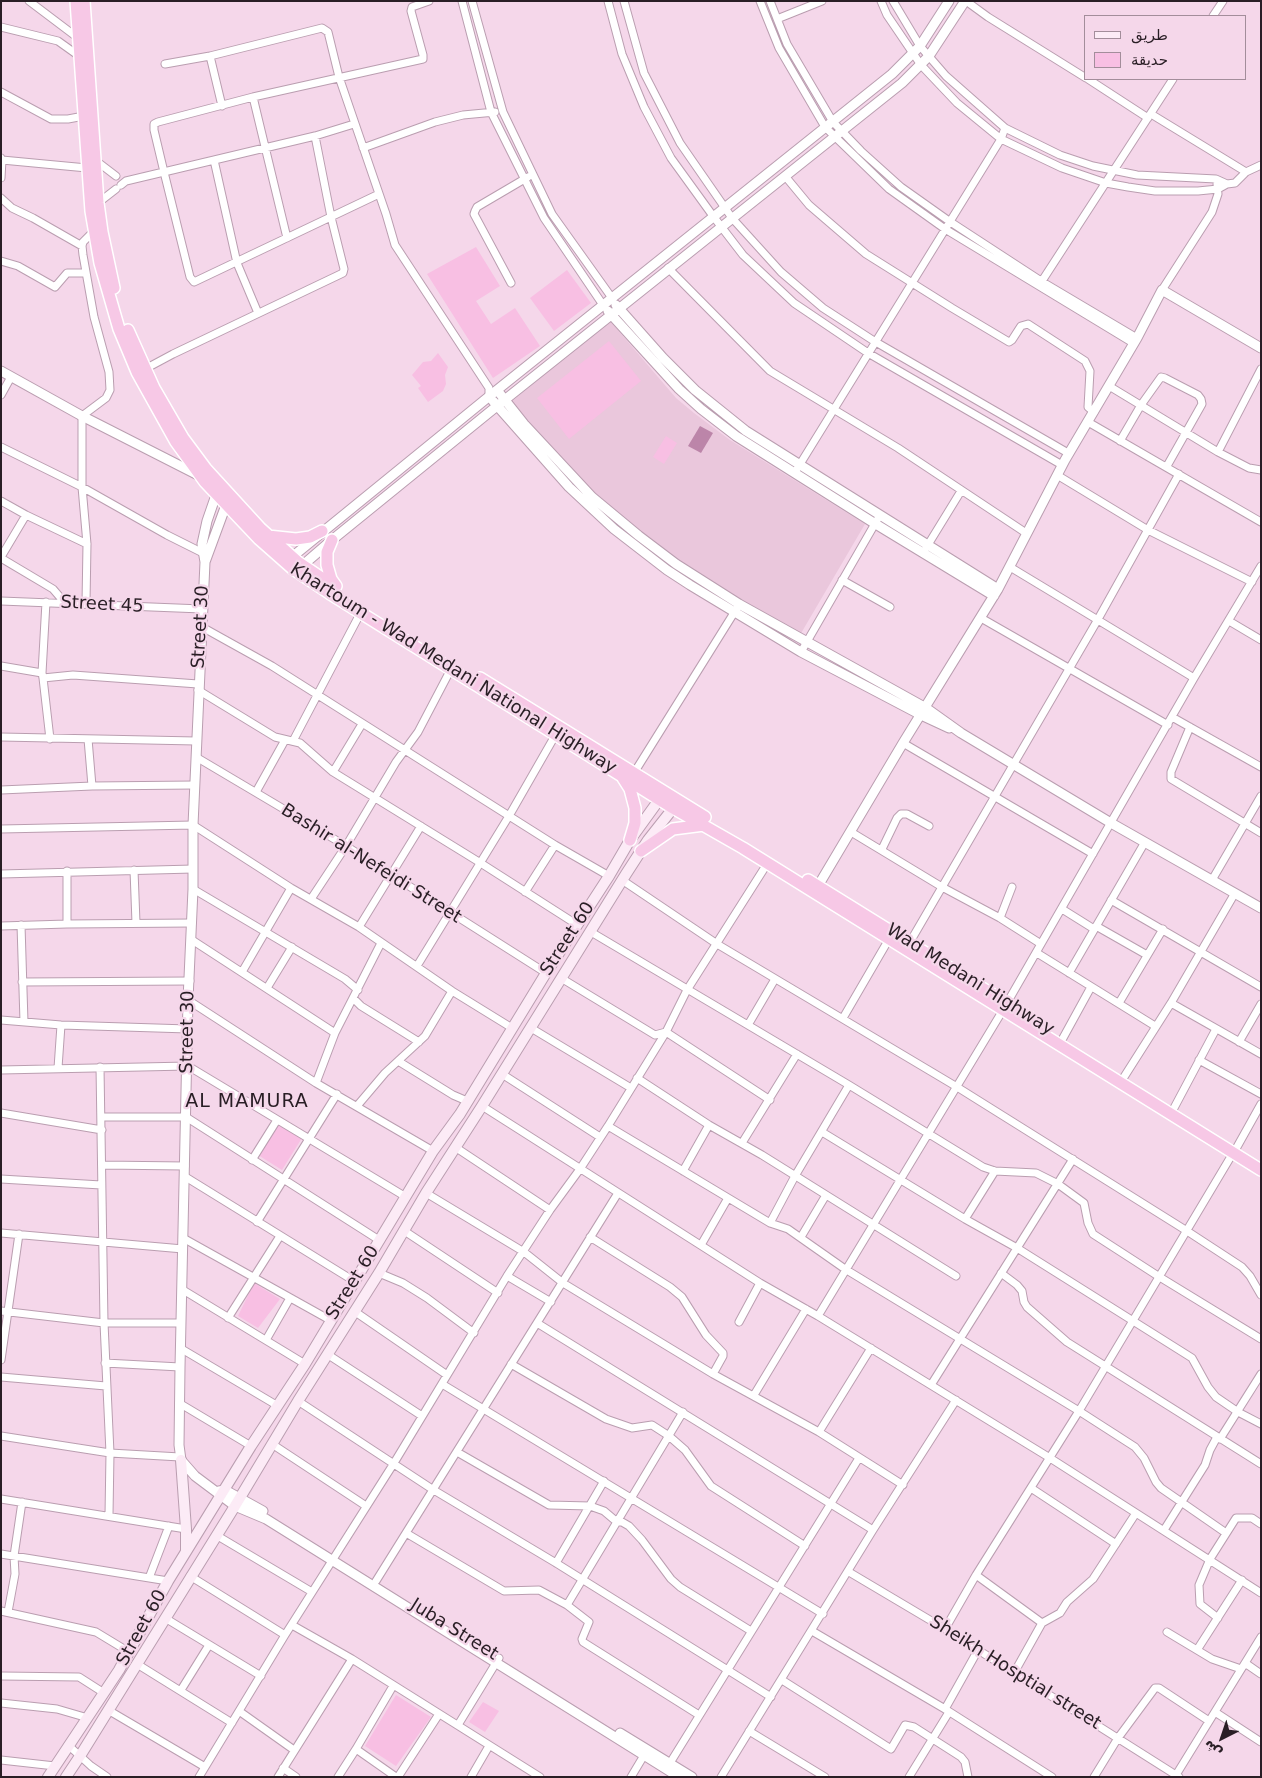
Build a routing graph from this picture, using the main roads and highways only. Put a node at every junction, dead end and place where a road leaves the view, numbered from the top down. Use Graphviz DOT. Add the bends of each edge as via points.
graph roads {
  1 [pos="76,1"];
  2 [pos="84,1"];
  3 [pos="91,164"];
  4 [pos="322,531"];
  5 [pos="268,536"];
  6 [pos="332,540"];
  7 [pos="340,591"];
  8 [pos="621,775"];
  9 [pos="662,796"];
  10 [pos="676,804"];
  11 [pos="706,822"];
  12 [pos="630,840"];
  13 [pos="641,851"];
  14 [pos="621,855"];
  15 [pos="633,862"];
  16 [pos="612,871"];
  17 [pos="624,877"];
  18 [pos="1005,1006"];
  19 [pos="1235,1150"];
  20 [pos="1261,1161"];
  21 [pos="426,1163"];
  22 [pos="1261,1170"];
  23 [pos="440,1172"];
  24 [pos="418,1178"];
  25 [pos="428,1190"];
  26 [pos="180,1459"];
  27 [pos="186,1553"];
  28 [pos="48,1777"];
  29 [pos="66,1777"];
  1 -- 3 [label="highway, Khartoum - Wad Medani National Highway" via="84,116"];
  2 -- 3 [label="highway, Khartoum - Wad Medani National Highway"];
  3 -- 5 [label="highway, Khartoum - Wad Medani National Highway" via="114,288 145,369 174,423 206,469"];
  3 -- 8 [label="highway, Khartoum - Wad Medani National Highway" via="94,231 119,329 137,372 167,428 216,495 293,569"];
  4 -- 5 [label="highway" via="296,540"];
  5 -- 7 [label="highway, Khartoum - Wad Medani National Highway"];
  6 -- 7 [label="highway" via="327,552 327,565 331,579"];
  7 -- 9 [label="highway, Khartoum - Wad Medani National Highway" via="634,773"];
  8 -- 9 [label="highway, Khartoum - Wad Medani National Highway"];
  8 -- 12 [label="highway" via="630,789 635,808"];
  9 -- 10 [label="highway, Khartoum - Wad Medani National Highway"];
  9 -- 12 [label="main road, Street 60"];
  10 -- 11 [label="highway, Wad Medani Highway"];
  10 -- 13 [label="main road, Street 60"];
  11 -- 13 [label="highway" via="673,829"];
  11 -- 18 [label="highway, Wad Medani Highway" via="910,942"];
  11 -- 18 [label="highway, Wad Medani Highway" via="888,939"];
  12 -- 14 [label="main road, Street 60"];
  13 -- 15 [label="main road, Street 60"];
  14 -- 15 [label="main road"];
  14 -- 16 [label="main road, Street 60"];
  15 -- 17 [label="main road, Street 60"];
  16 -- 17 [label="main road"];
  16 -- 21 [label="main road, Street 60"];
  17 -- 23 [label="main road, Street 60"];
  18 -- 19 [label="highway, Wad Medani Highway"];
  18 -- 19 [label="highway, Wad Medani Highway" via="1124,1076"];
  19 -- 20 [label="highway, Wad Medani Highway"];
  19 -- 22 [label="highway, Wad Medani Highway"];
  21 -- 23 [label="main road"];
  21 -- 24 [label="main road, Street 60"];
  23 -- 25 [label="main road, Street 60"];
  24 -- 25 [label="main road"];
  24 -- 27 [label="main road, Street 60" via="305,1364 220,1493"];
  25 -- 29 [label="main road, Street 60"];
  26 -- 27 [label="main road"];
  27 -- 28 [label="main road, Street 60" via="104,1693"];
}
